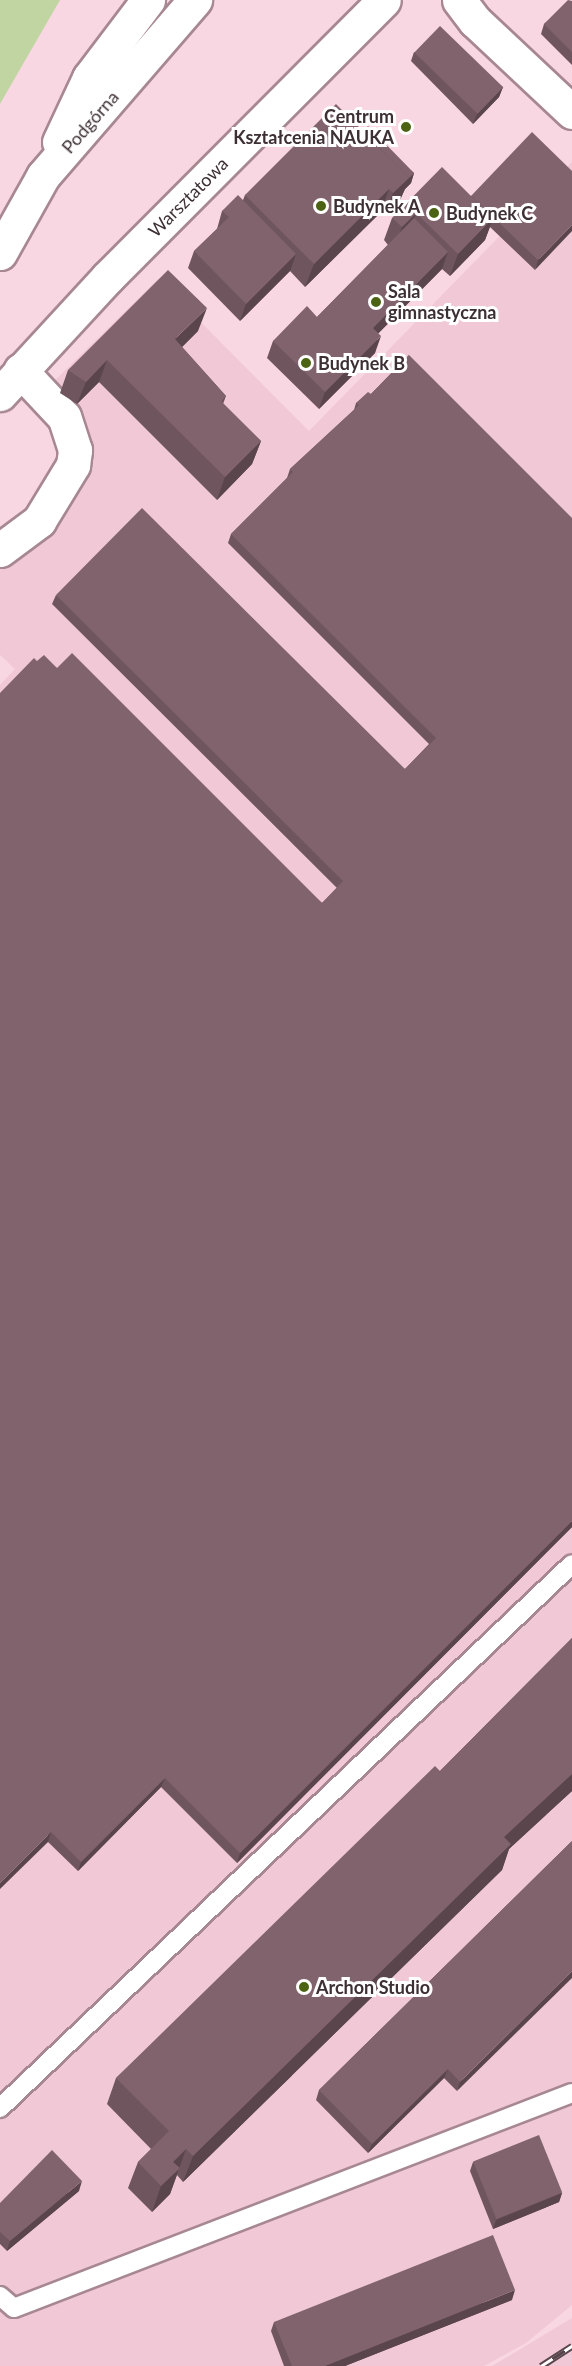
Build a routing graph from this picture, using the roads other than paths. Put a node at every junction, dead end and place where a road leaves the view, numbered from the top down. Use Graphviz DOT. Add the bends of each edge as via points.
graph roads {
  1 [pos="148,0"];
  2 [pos="195,0"];
  3 [pos="384,0"];
  4 [pos="459,0"];
  5 [pos="572,112"];
  6 [pos="43,176"];
  7 [pos="0,253"];
  8 [pos="10,382"];
  9 [pos="0,550"];
  10 [pos="572,1564"];
  11 [pos="572,2093"];
  12 [pos="0,2108"];
  13 [pos="0,2296"];
  1 -- 6 [label="street" via="89,78"];
  2 -- 6 [label="street, Podgórna"];
  3 -- 8 [label="street, Warsztatowa"];
  4 -- 5 [label="street" via="475,21"];
  6 -- 7 [label="street, Podgórna"];
  8 -- 9 [label="street, Warsztatowa" via="64,417 75,450 73,465 39,520"];
  10 -- 12 [label="lane"];
  11 -- 13 [label="lane" via="14,2308"];
}
